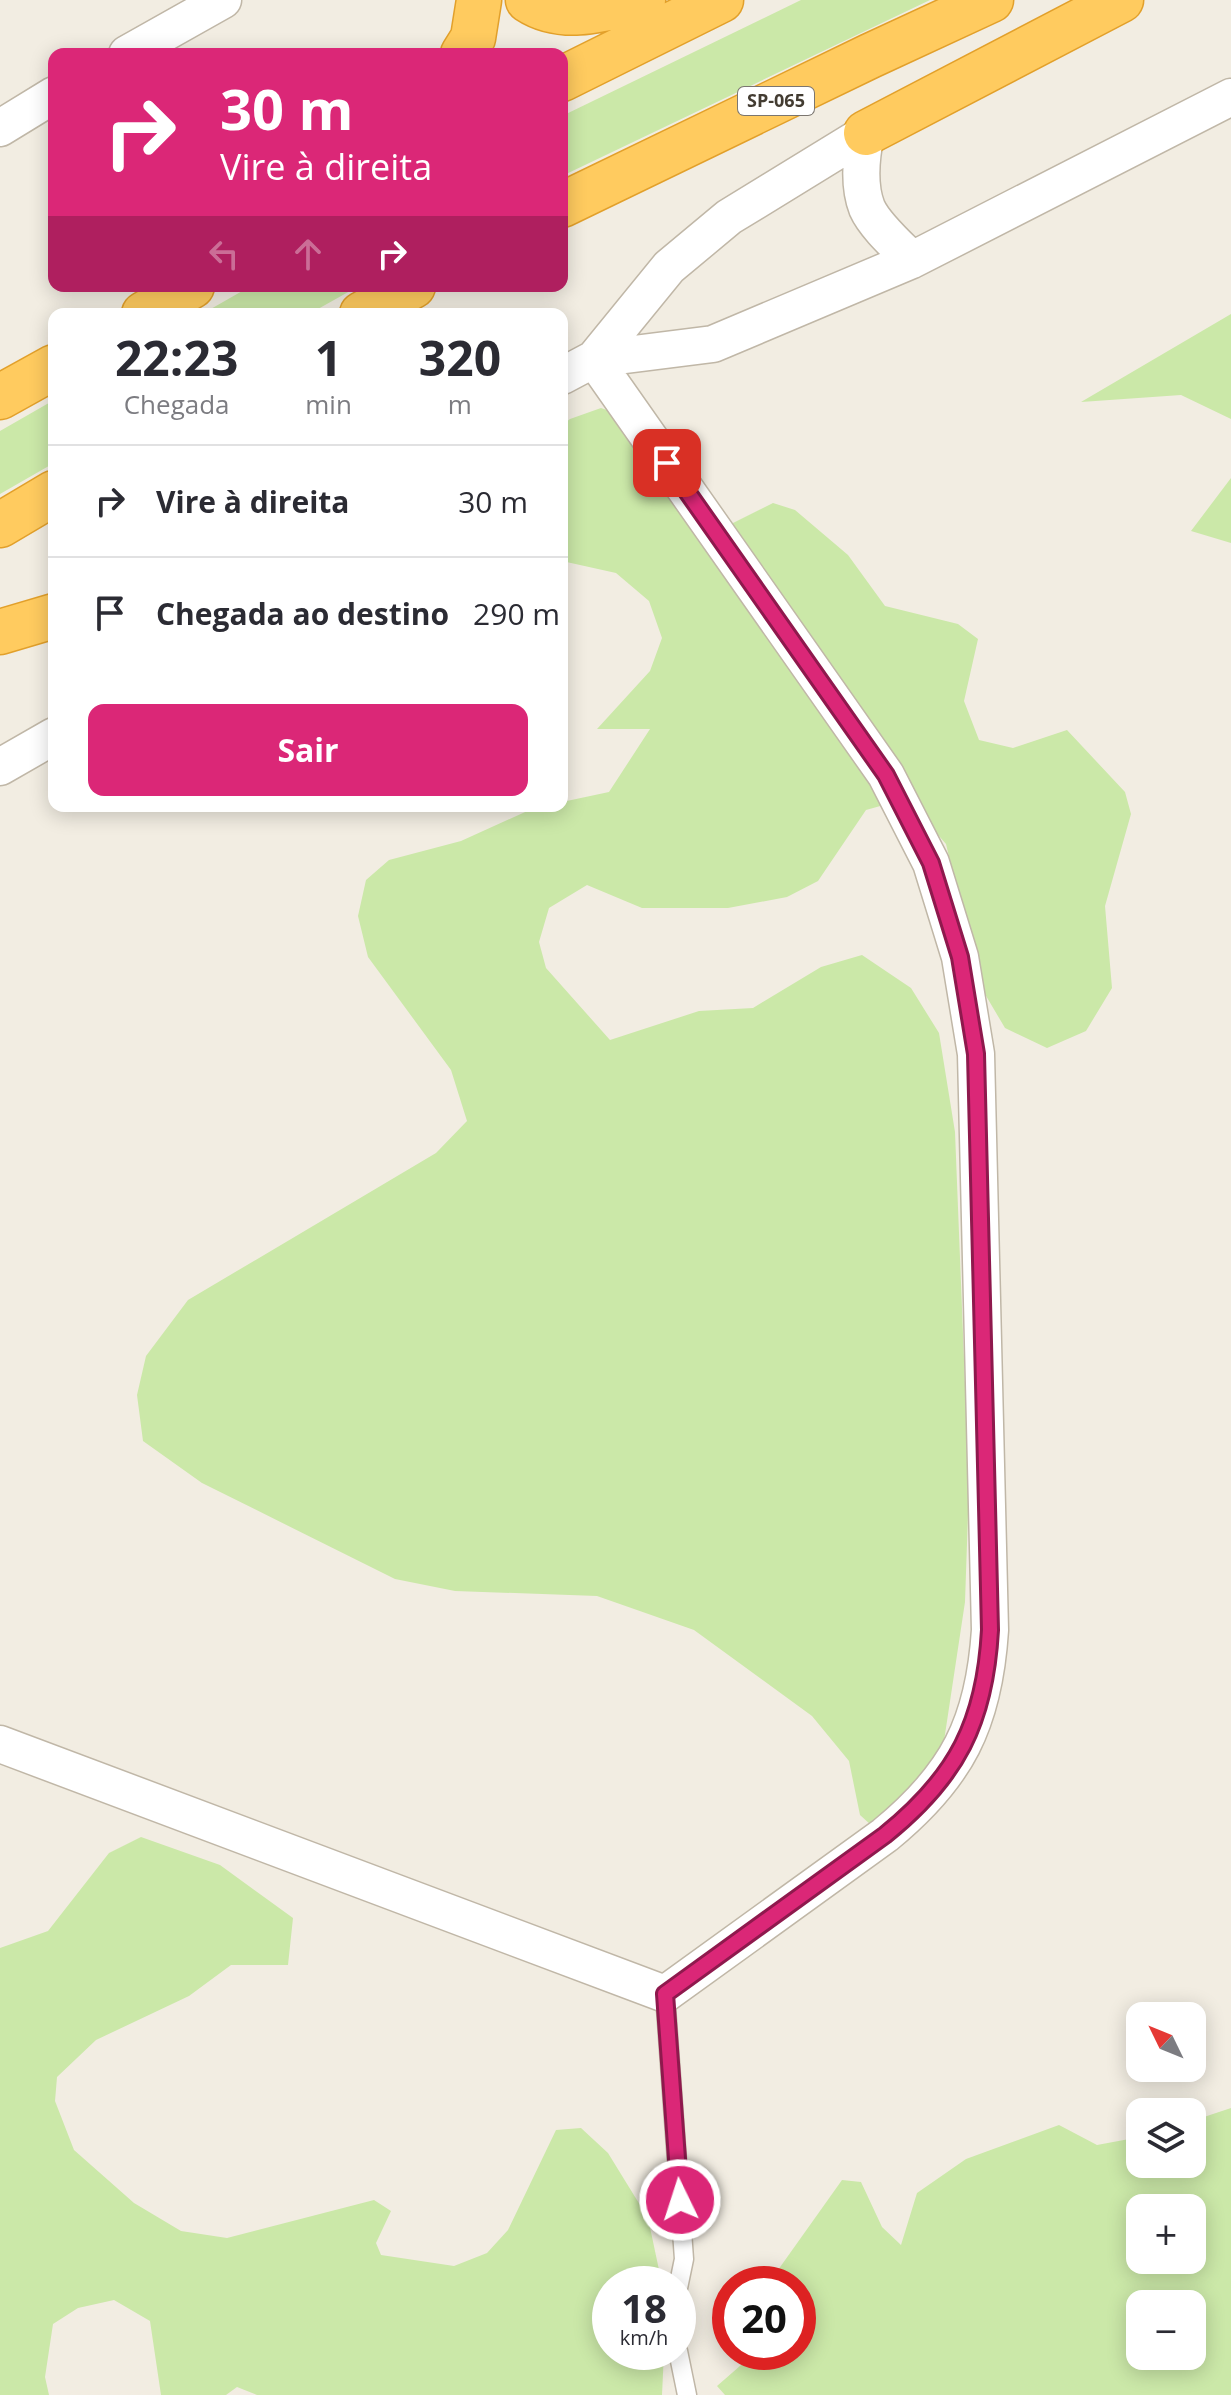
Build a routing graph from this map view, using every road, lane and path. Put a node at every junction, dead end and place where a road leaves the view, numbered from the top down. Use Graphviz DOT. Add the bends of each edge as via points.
graph roads {
  1 [pos="223,0"];
  2 [pos="479,0"];
  3 [pos="528,0"];
  4 [pos="643,0"];
  5 [pos="721,0"];
  6 [pos="991,0"];
  7 [pos="1121,0"];
  8 [pos="138,48"];
  9 [pos="467,48"];
  10 [pos="568,76"];
  11 [pos="1231,97"];
  12 [pos="48,99"];
  13 [pos="0,128"];
  14 [pos="866,133"];
  15 [pos="568,202"];
  16 [pos="912,260"];
  17 [pos="181,292"];
  18 [pos="402,292"];
  19 [pos="154,308"];
  20 [pos="373,308"];
  21 [pos="594,359"];
  22 [pos="48,370"];
  23 [pos="568,373"];
  24 [pos="0,397"];
  25 [pos="48,497"];
  26 [pos="0,525"];
  27 [pos="48,618"];
  28 [pos="0,632"];
  29 [pos="48,739"];
  30 [pos="0,767"];
  31 [pos="0,1744"];
  32 [pos="665,1994"];
  33 [pos="683,2266"];
  34 [pos="682,2370"];
  35 [pos="687,2395"];
  1 -- 8 [label="street"];
  2 -- 9 [label="highway"];
  3 -- 4 [label="highway" via="541,8 590,14"];
  5 -- 10 [label="highway"];
  6 -- 15 [label="highway, SP-065"];
  7 -- 14 [label="highway"];
  11 -- 16 [label="street"];
  12 -- 13 [label="street"];
  14 -- 16 [label="street" via="861,174 867,208"];
  14 -- 21 [label="street" via="729,217 669,267"];
  16 -- 21 [label="street" via="713,344"];
  17 -- 19 [label="highway"];
  18 -- 20 [label="highway"];
  21 -- 23 [label="street"];
  21 -- 32 [label="street" via="886,775 931,863 960,957 976,1054 990,1630 988,1670 978,1709 964,1746 916,1810"];
  22 -- 24 [label="highway"];
  25 -- 26 [label="highway"];
  27 -- 28 [label="highway"];
  29 -- 30 [label="street"];
  31 -- 32 [label="street"];
  32 -- 33 [label="lane"];
  34 -- 35 [label="lane"];
}
